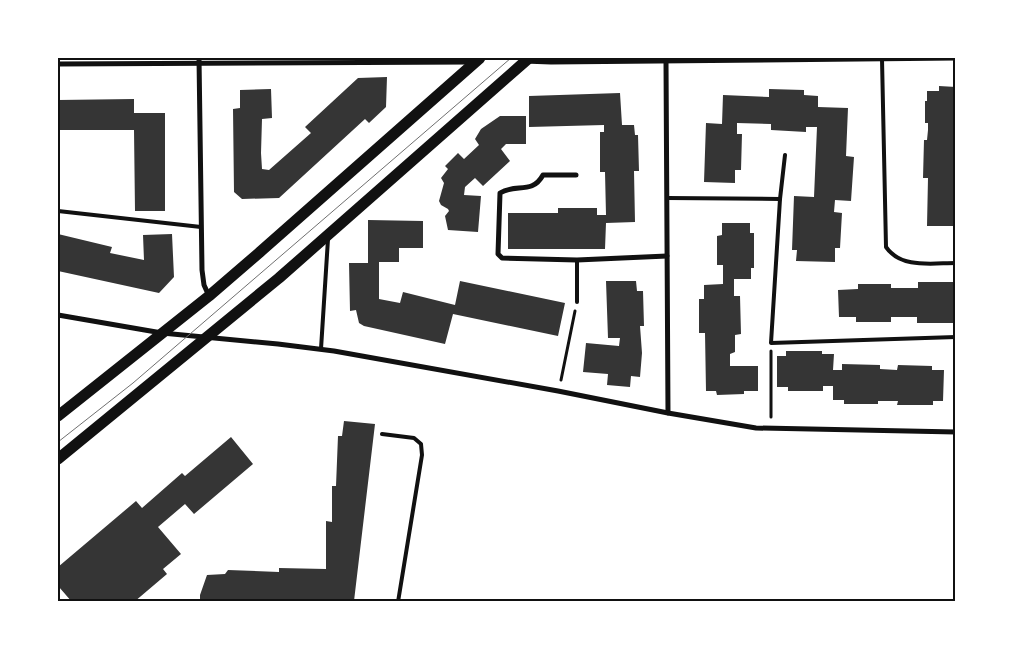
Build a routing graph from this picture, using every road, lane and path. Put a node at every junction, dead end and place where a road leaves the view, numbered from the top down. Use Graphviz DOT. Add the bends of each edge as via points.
graph roads {
  1 [pos="956,58"];
  2 [pos="524,59"];
  3 [pos="782,59"];
  4 [pos="882,59"];
  5 [pos="199,60"];
  6 [pos="410,60"];
  7 [pos="477,60"];
  8 [pos="666,61"];
  9 [pos="58,64"];
  10 [pos="785,155"];
  11 [pos="576,175"];
  12 [pos="667,198"];
  13 [pos="780,199"];
  14 [pos="58,211"];
  15 [pos="201,227"];
  16 [pos="328,234"];
  17 [pos="667,256"];
  18 [pos="577,260"];
  19 [pos="956,262"];
  20 [pos="209,296"];
  21 [pos="577,302"];
  22 [pos="58,315"];
  23 [pos="162,334"];
  24 [pos="207,337"];
  25 [pos="956,337"];
  26 [pos="771,343"];
  27 [pos="321,349"];
  28 [pos="558,391"];
  29 [pos="668,413"];
  30 [pos="58,416"];
  31 [pos="771,430"];
  32 [pos="956,432"];
  33 [pos="382,434"];
  34 [pos="58,459"];
  35 [pos="398,602"];
  1 -- 4 [label="street"];
  2 -- 8 [label="street"];
  2 -- 16 [label="main road"];
  3 -- 4 [label="street"];
  3 -- 8 [label="street"];
  4 -- 19 [label="lane" via="886,247 892,255 905,262"];
  5 -- 6 [label="street"];
  5 -- 9 [label="street"];
  5 -- 15 [label="street"];
  6 -- 7 [label="street"];
  7 -- 20 [label="main road"];
  8 -- 12 [label="street"];
  10 -- 13 [label="lane"];
  11 -- 18 [label="street" via="543,175 539,183 532,186 506,189 500,193 498,254 502,258"];
  12 -- 13 [label="lane"];
  12 -- 17 [label="street"];
  13 -- 26 [label="lane"];
  14 -- 15 [label="lane"];
  15 -- 20 [label="street" via="202,270"];
  16 -- 24 [label="main road"];
  16 -- 27 [label="lane"];
  17 -- 18 [label="street"];
  17 -- 29 [label="street"];
  18 -- 21 [label="lane"];
  20 -- 23 [label="main road"];
  21 -- 28 [label="path"];
  22 -- 23 [label="street"];
  23 -- 24 [label="street"];
  23 -- 30 [label="main road"];
  24 -- 27 [label="street"];
  24 -- 34 [label="main road"];
  25 -- 26 [label="lane"];
  26 -- 31 [label="path"];
  27 -- 28 [label="street"];
  28 -- 29 [label="street"];
  29 -- 31 [label="street"];
  31 -- 32 [label="street"];
  33 -- 35 [label="lane" via="414,438 422,444"];
}
